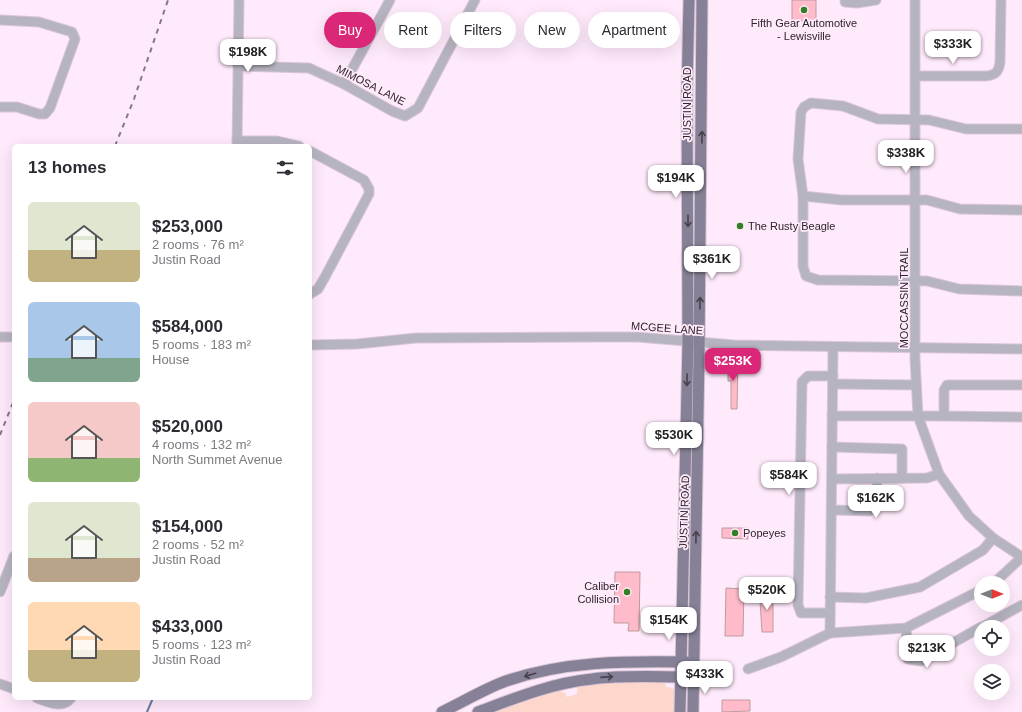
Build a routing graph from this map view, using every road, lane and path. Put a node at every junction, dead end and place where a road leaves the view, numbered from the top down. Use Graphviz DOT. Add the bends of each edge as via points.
graph roads {
  1 [pos="239,0"];
  2 [pos="390,0"];
  3 [pos="475,0"];
  4 [pos="689,0"];
  5 [pos="702,0"];
  6 [pos="876,0"];
  7 [pos="915,0"];
  8 [pos="1000,0"];
  9 [pos="845,2"];
  10 [pos="0,20"];
  11 [pos="238,66"];
  12 [pos="916,76"];
  13 [pos="344,84"];
  14 [pos="0,107"];
  15 [pos="916,120"];
  16 [pos="1022,129"];
  17 [pos="237,143"];
  18 [pos="290,144"];
  19 [pos="312,152"];
  20 [pos="687,154"];
  21 [pos="701,154"];
  22 [pos="803,196"];
  23 [pos="916,199"];
  24 [pos="1022,210"];
  25 [pos="916,280"];
  26 [pos="1022,291"];
  27 [pos="312,293"];
  28 [pos="0,337"];
  29 [pos="12,337"];
  30 [pos="688,341"];
  31 [pos="700,342"];
  32 [pos="312,345"];
  33 [pos="833,347"];
  34 [pos="916,348"];
  35 [pos="1022,349"];
  36 [pos="833,380"];
  37 [pos="916,385"];
  38 [pos="1022,385"];
  39 [pos="832,416"];
  40 [pos="918,416"];
  41 [pos="944,416"];
  42 [pos="1022,417"];
  43 [pos="832,447"];
  44 [pos="939,474"];
  45 [pos="877,478"];
  46 [pos="902,478"];
  47 [pos="832,479"];
  48 [pos="832,510"];
  49 [pos="993,538"];
  50 [pos="1022,557"];
  51 [pos="12,561"];
  52 [pos="1002,576"];
  53 [pos="0,592"];
  54 [pos="974,594"];
  55 [pos="830,597"];
  56 [pos="1022,605"];
  57 [pos="830,613"];
  58 [pos="994,620"];
  59 [pos="906,628"];
  60 [pos="974,631"];
  61 [pos="830,633"];
  62 [pos="680,662"];
  63 [pos="694,662"];
  64 [pos="568,666"];
  65 [pos="748,669"];
  66 [pos="680,677"];
  67 [pos="694,677"];
  68 [pos="573,682"];
  69 [pos="0,684"];
  70 [pos="12,688"];
  71 [pos="43,700"];
  72 [pos="69,700"];
  73 [pos="442,712"];
  74 [pos="478,712"];
  75 [pos="680,712"];
  76 [pos="693,712"];
  1 -- 11 [label="street"];
  2 -- 13 [label="street"];
  3 -- 13 [label="street, MIMOSA LANE" via="415,111 405,116"];
  4 -- 20 [label="main road, JUSTIN ROAD"];
  21 -- 5 [label="main road, JUSTIN ROAD, one-way"];
  6 -- 9 [label="street"];
  7 -- 12 [label="street, MOCCASSIN TRAIL"];
  8 -- 12 [label="street" via="1000,62 996,74"];
  10 -- 14 [label="street" via="39,22 72,32 75,39 50,108 45,114 18,107"];
  11 -- 13 [label="street, MIMOSA LANE" via="309,68"];
  11 -- 17 [label="street"];
  12 -- 15 [label="street, MOCCASSIN TRAIL"];
  15 -- 16 [label="street" via="938,121 966,129"];
  15 -- 22 [label="street" via="878,119 836,105 811,103 804,107 799,123 798,154"];
  15 -- 23 [label="street, MOCCASSIN TRAIL"];
  17 -- 18 [label="street" via="277,141"];
  19 -- 27 [label="street" via="364,180 369,189 369,194 325,277 318,289"];
  20 -- 21 [label="main road"];
  20 -- 30 [label="main road, JUSTIN ROAD, one-way"];
  31 -- 21 [label="main road, JUSTIN ROAD, one-way"];
  22 -- 23 [label="street" via="842,200"];
  22 -- 25 [label="street" via="803,266 806,276 818,280"];
  23 -- 24 [label="street" via="960,209"];
  23 -- 25 [label="street, MOCCASSIN TRAIL"];
  25 -- 26 [label="street" via="937,282 959,289"];
  25 -- 34 [label="street, MOCCASSIN TRAIL"];
  28 -- 29 [label="street"];
  30 -- 31 [label="street, MCGEE LANE"];
  30 -- 32 [label="street, MCGEE LANE" via="638,337 438,337"];
  30 -- 62 [label="main road, JUSTIN ROAD, one-way"];
  31 -- 33 [label="street, MCGEE LANE"];
  63 -- 31 [label="main road, JUSTIN ROAD, one-way"];
  33 -- 34 [label="street, MCGEE LANE"];
  33 -- 36 [label="street"];
  34 -- 35 [label="street, MCGEE LANE"];
  34 -- 37 [label="street, MOCCASSIN TRAIL"];
  36 -- 37 [label="street"];
  36 -- 39 [label="street"];
  36 -- 57 [label="street" via="808,376 802,382 798,605 801,613"];
  37 -- 40 [label="street, MOCCASSIN TRAIL"];
  38 -- 41 [label="street" via="947,385 944,390"];
  39 -- 40 [label="street"];
  39 -- 43 [label="street"];
  40 -- 41 [label="street"];
  40 -- 44 [label="street, MOCCASSIN TRAIL"];
  41 -- 42 [label="street"];
  43 -- 46 [label="street" via="902,448"];
  43 -- 47 [label="street"];
  44 -- 46 [label="street" via="927,478"];
  44 -- 49 [label="street, MOCCASSIN TRAIL" via="968,516"];
  45 -- 46 [label="street"];
  45 -- 47 [label="street"];
  45 -- 48 [label="street" via="877,506 869,511"];
  47 -- 48 [label="street"];
  48 -- 55 [label="street"];
  49 -- 50 [label="street, MOCCASSIN TRAIL"];
  49 -- 55 [label="street" via="982,550 920,587 866,598"];
  50 -- 52 [label="street"];
  51 -- 53 [label="street"];
  54 -- 59 [label="street"];
  55 -- 57 [label="street"];
  56 -- 58 [label="street"];
  57 -- 61 [label="street"];
  59 -- 60 [label="street" via="908,659 921,661"];
  59 -- 61 [label="street"];
  61 -- 65 [label="street" via="781,657"];
  62 -- 63 [label="main road"];
  62 -- 64 [label="main road" via="627,660"];
  62 -- 66 [label="main road, JUSTIN ROAD"];
  63 -- 67 [label="main road, JUSTIN ROAD"];
  64 -- 68 [label="main road"];
  64 -- 73 [label="main road, one-way" via="505,682"];
  66 -- 67 [label="main road"];
  68 -- 66 [label="main road, one-way" via="628,676"];
  66 -- 75 [label="main road, JUSTIN ROAD"];
  67 -- 76 [label="main road, JUSTIN ROAD"];
  68 -- 74 [label="main road" via="537,690"];
  69 -- 70 [label="street"];
  71 -- 72 [label="street" via="60,704"];
}
